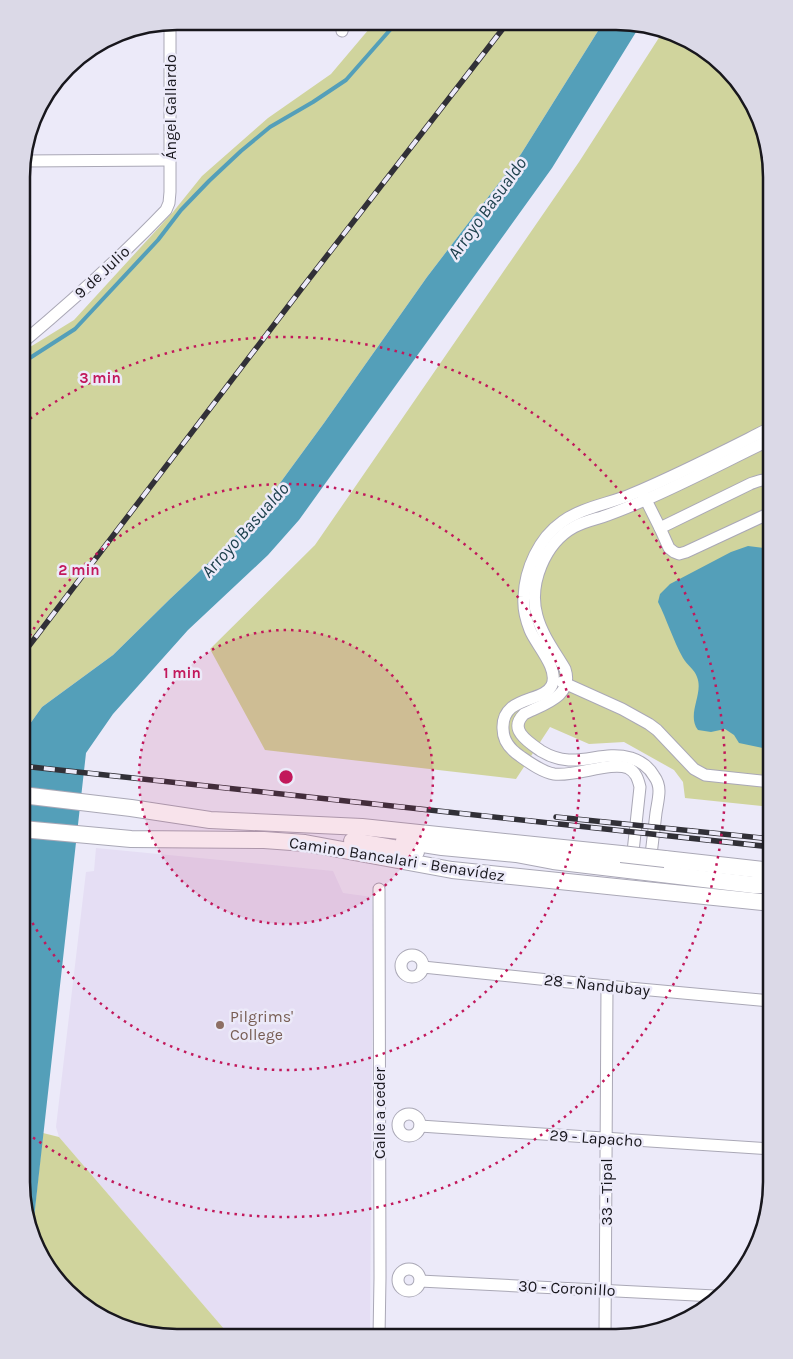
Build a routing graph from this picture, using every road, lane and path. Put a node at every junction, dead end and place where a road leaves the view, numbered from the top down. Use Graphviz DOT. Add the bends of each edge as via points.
graph roads {
  1 [pos="170,30"];
  2 [pos="170,160"];
  3 [pos="31,161"];
  4 [pos="170,192"];
  5 [pos="30,336"];
  6 [pos="763,432"];
  7 [pos="763,443"];
  8 [pos="763,480"];
  9 [pos="643,495"];
  10 [pos="763,516"];
  11 [pos="660,528"];
  12 [pos="554,680"];
  13 [pos="567,684"];
  14 [pos="546,753"];
  15 [pos="537,767"];
  16 [pos="763,781"];
  17 [pos="30,796"];
  18 [pos="323,825"];
  19 [pos="30,829"];
  20 [pos="305,843"];
  21 [pos="553,862"];
  22 [pos="631,870"];
  23 [pos="763,870"];
  24 [pos="649,872"];
  25 [pos="763,886"];
  26 [pos="379,889"];
  27 [pos="763,902"];
  28 [pos="423,967"];
  29 [pos="607,986"];
  30 [pos="763,1000"];
  31 [pos="420,1126"];
  32 [pos="606,1139"];
  33 [pos="763,1149"];
  34 [pos="420,1281"];
  35 [pos="605,1290"];
  36 [pos="710,1296"];
  37 [pos="379,1329"];
  38 [pos="605,1329"];
  1 -- 2 [label="street, Ángel Gallardo"];
  2 -- 3 [label="street"];
  2 -- 4 [label="street, Ángel Gallardo"];
  4 -- 5 [label="street, 9 de Julio" via="166,210 113,263"];
  6 -- 9 [label="street"];
  7 -- 9 [label="street"];
  8 -- 11 [label="street"];
  9 -- 11 [label="street"];
  9 -- 12 [label="street" via="631,495 562,522 536,552 525,586 525,611 530,631 552,668"];
  9 -- 13 [label="street" via="604,516 571,528 553,545 540,568 536,579 536,616 566,669"];
  10 -- 11 [label="street" via="680,554 669,548"];
  12 -- 13 [label="street"];
  12 -- 15 [label="street" via="546,692 511,708 504,718 503,732 511,749"];
  13 -- 14 [label="street" via="556,698 524,714 518,724 518,731 523,737"];
  13 -- 16 [label="street" via="638,716 657,730 699,773"];
  14 -- 15 [label="street"];
  14 -- 24 [label="street" via="572,761 613,756 632,758 653,774 659,790"];
  15 -- 22 [label="street" via="550,774 577,774 611,767 628,768 635,774 640,787"];
  17 -- 18 [label="main road, Camino Bancalari - Benavídez" via="210,820"];
  18 -- 21 [label="main road" via="442,848 516,854"];
  18 -- 23 [label="main road, Camino Bancalari - Benavídez, bridge"];
  19 -- 20 [label="main road, Camino Bancalari - Benavídez" via="131,839"];
  20 -- 21 [label="main road" via="336,839 458,858"];
  20 -- 27 [label="main road, Camino Bancalari - Benavídez" via="452,870"];
  21 -- 22 [label="main road"];
  22 -- 24 [label="main road"];
  24 -- 25 [label="main road"];
  26 -- 37 [label="street, Calle a ceder"];
  28 -- 29 [label="street, 28 - Ñandubay"];
  29 -- 30 [label="street, 28 - Ñandubay"];
  29 -- 32 [label="street, 33 - Tipal"];
  31 -- 32 [label="street, 29 - Lapacho"];
  32 -- 33 [label="street, 29 - Lapacho"];
  32 -- 35 [label="street, 33 - Tipal"];
  34 -- 35 [label="street, 30 - Coronillo"];
  35 -- 36 [label="street, 30 - Coronillo"];
  35 -- 38 [label="street, 33 - Tipal"];
}
